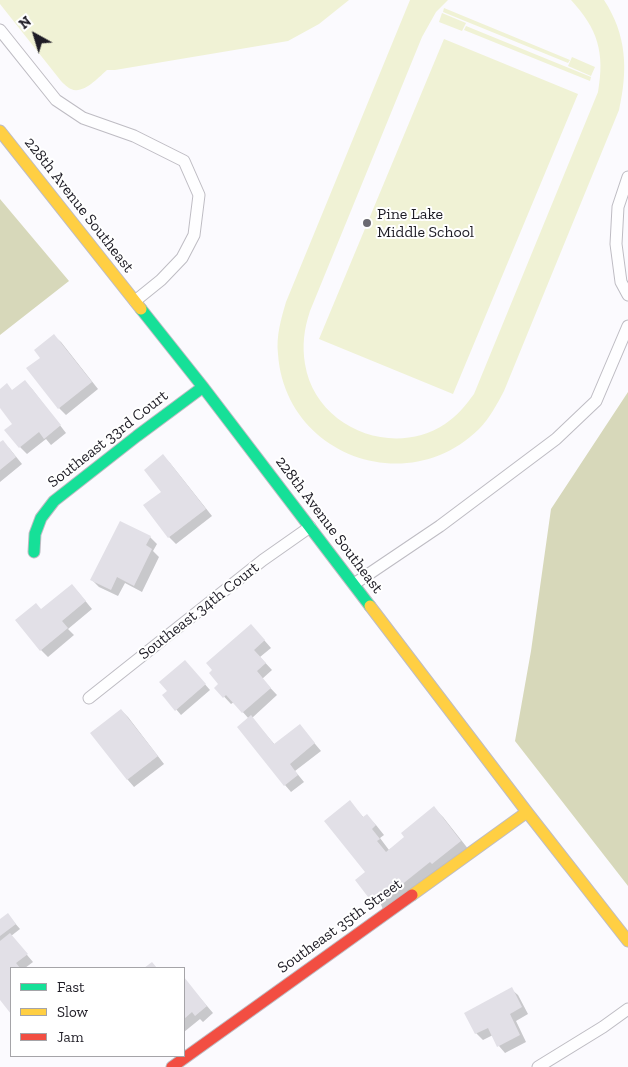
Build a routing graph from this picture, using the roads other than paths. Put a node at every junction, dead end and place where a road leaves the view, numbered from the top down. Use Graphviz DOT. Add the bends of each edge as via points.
graph roads {
  1 [pos="0,30"];
  2 [pos="0,131"];
  3 [pos="628,176"];
  4 [pos="628,295"];
  5 [pos="135,301"];
  6 [pos="628,326"];
  7 [pos="203,387"];
  8 [pos="310,527"];
  9 [pos="34,552"];
  10 [pos="354,584"];
  11 [pos="89,698"];
  12 [pos="527,812"];
  13 [pos="628,941"];
  14 [pos="628,1009"];
  15 [pos="172,1067"];
  16 [pos="538,1067"];
  1 -- 5 [label="lane" via="56,100 83,118 134,136 184,161 199,195 194,234 182,258"];
  2 -- 5 [label="main road, 228th Avenue Southeast"];
  3 -- 4 [label="lane" via="618,207 616,244 621,282"];
  5 -- 7 [label="main road, 228th Avenue Southeast"];
  6 -- 10 [label="lane" via="596,401 556,439 440,526"];
  7 -- 8 [label="main road, 228th Avenue Southeast"];
  7 -- 9 [label="main road, Southeast 33rd Court" via="54,501 41,518 35,534"];
  8 -- 10 [label="main road, 228th Avenue Southeast"];
  8 -- 11 [label="lane, Southeast 34th Court" via="263,560"];
  10 -- 12 [label="main road, 228th Avenue Southeast"];
  12 -- 13 [label="main road, 228th Avenue Southeast"];
  12 -- 15 [label="main road, Southeast 35th Street"];
  14 -- 16 [label="lane"];
}
